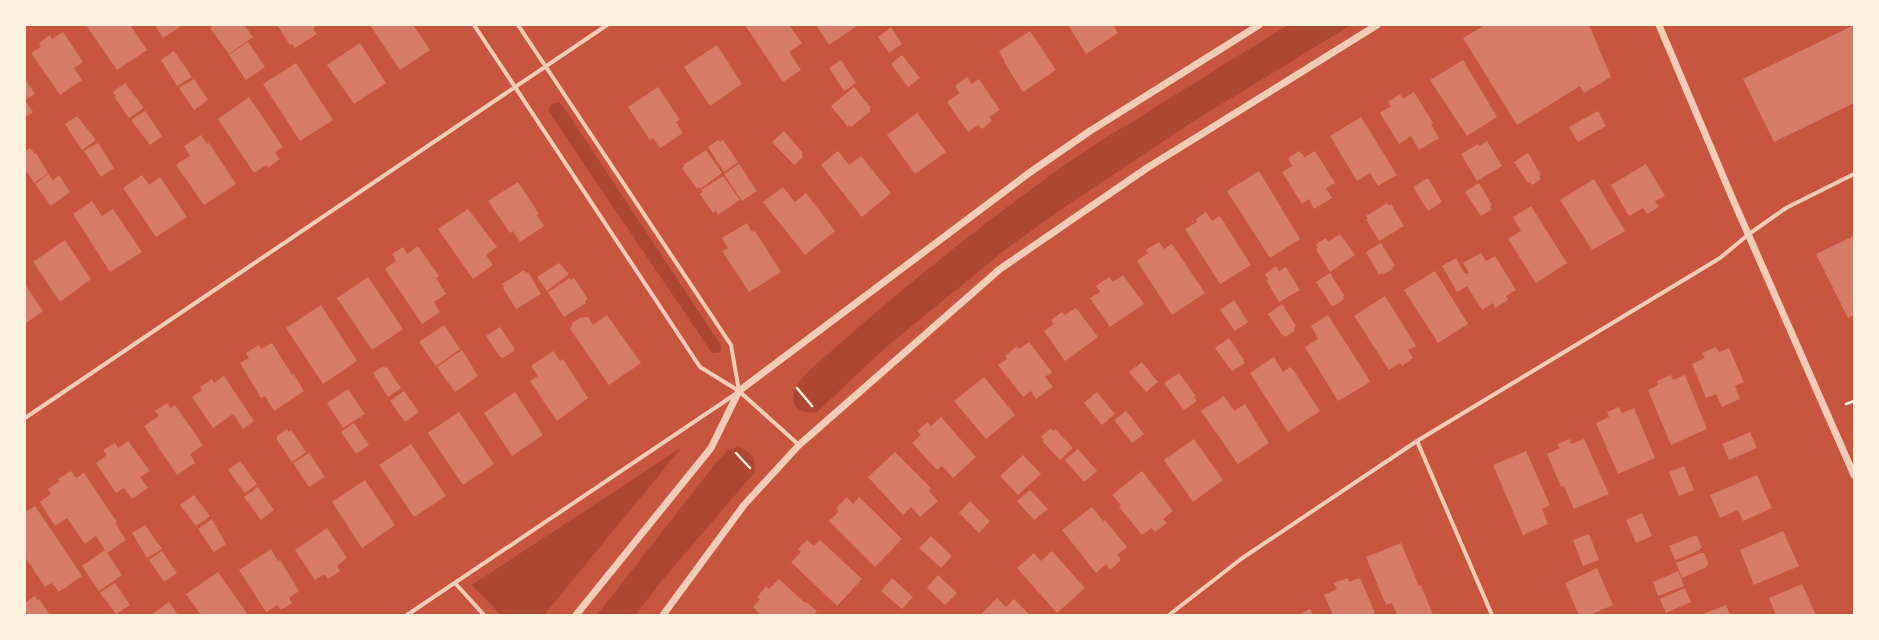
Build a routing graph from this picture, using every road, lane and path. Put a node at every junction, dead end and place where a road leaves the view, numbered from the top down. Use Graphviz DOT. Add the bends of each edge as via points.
graph roads {
  1 [pos="474,25"];
  2 [pos="518,25"];
  3 [pos="607,25"];
  4 [pos="1259,25"];
  5 [pos="1377,25"];
  6 [pos="1659,25"];
  7 [pos="545,66"];
  8 [pos="515,87"];
  9 [pos="1854,174"];
  10 [pos="1749,234"];
  11 [pos="797,388"];
  12 [pos="739,391"];
  13 [pos="816,410"];
  14 [pos="25,418"];
  15 [pos="1417,441"];
  16 [pos="799,445"];
  17 [pos="736,452"];
  18 [pos="754,473"];
  19 [pos="1854,474"];
  20 [pos="455,583"];
  21 [pos="407,615"];
  22 [pos="484,615"];
  23 [pos="576,615"];
  24 [pos="663,615"];
  25 [pos="1169,615"];
  26 [pos="1492,615"];
  1 -- 8 [label="street"];
  2 -- 7 [label="street"];
  3 -- 7 [label="street"];
  4 -- 12 [label="street" via="1090,131 1035,169"];
  5 -- 16 [label="street" via="1147,168 1000,269"];
  6 -- 10 [label="street"];
  7 -- 8 [label="street"];
  7 -- 12 [label="street" via="731,345"];
  8 -- 12 [label="street" via="700,367"];
  8 -- 14 [label="street"];
  9 -- 10 [label="street" via="1786,208"];
  10 -- 15 [label="street" via="1720,258"];
  10 -- 19 [label="street"];
  11 -- 13 [label="path"];
  12 -- 16 [label="street"];
  12 -- 20 [label="street"];
  12 -- 23 [label="street" via="711,448"];
  15 -- 25 [label="street" via="1241,559"];
  15 -- 26 [label="street"];
  16 -- 24 [label="street" via="744,505"];
  17 -- 18 [label="path"];
  20 -- 21 [label="street"];
  20 -- 22 [label="street"];
}
